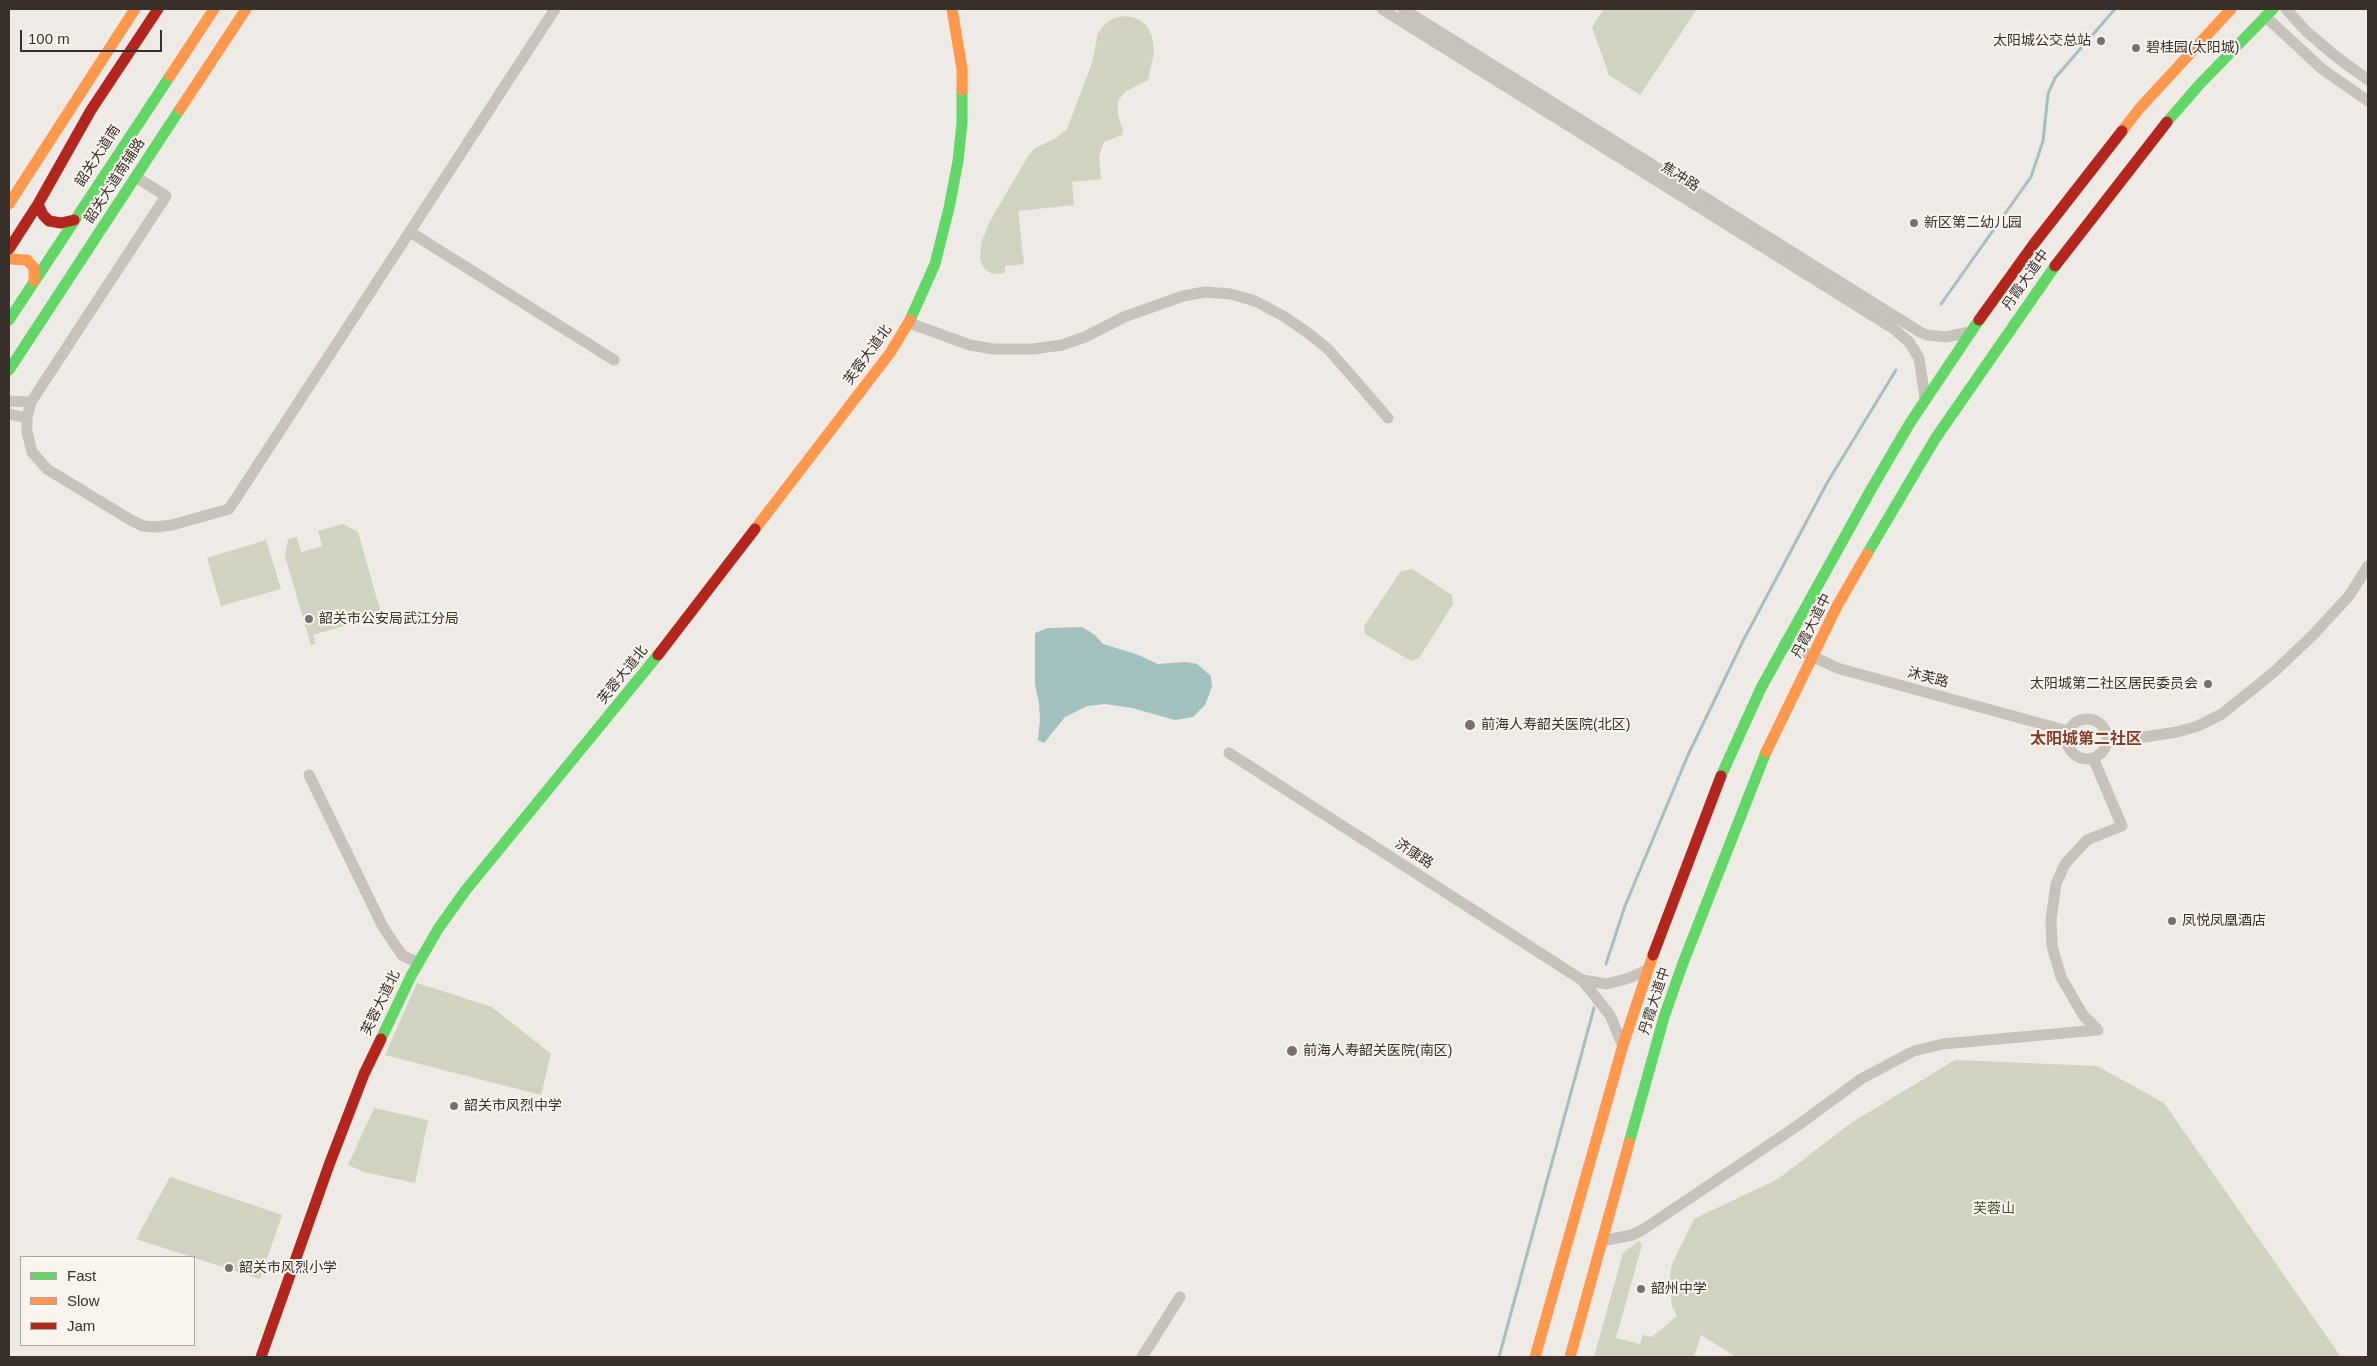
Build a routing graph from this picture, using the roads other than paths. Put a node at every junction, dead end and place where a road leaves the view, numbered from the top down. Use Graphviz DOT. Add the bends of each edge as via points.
graph roads {
  1 [pos="135,9"];
  2 [pos="158,9"];
  3 [pos="214,9"];
  4 [pos="246,9"];
  5 [pos="555,9"];
  6 [pos="952,9"];
  7 [pos="1382,9"];
  8 [pos="1403,9"];
  9 [pos="2230,9"];
  10 [pos="2286,9"];
  11 [pos="2265,11"];
  12 [pos="2368,80"];
  13 [pos="2368,101"];
  14 [pos="136,177"];
  15 [pos="9,204"];
  16 [pos="38,204"];
  17 [pos="74,220"];
  18 [pos="410,232"];
  19 [pos="9,249"];
  20 [pos="9,259"];
  21 [pos="34,281"];
  22 [pos="9,320"];
  23 [pos="909,323"];
  24 [pos="1970,332"];
  25 [pos="614,360"];
  26 [pos="9,370"];
  27 [pos="1925,399"];
  28 [pos="9,401"];
  29 [pos="31,402"];
  30 [pos="9,414"];
  31 [pos="27,418"];
  32 [pos="1388,418"];
  33 [pos="2368,566"];
  34 [pos="1785,642"];
  35 [pos="1813,657"];
  36 [pos="2068,731"];
  37 [pos="2107,740"];
  38 [pos="1229,753"];
  39 [pos="2093,758"];
  40 [pos="309,775"];
  41 [pos="418,963"];
  42 [pos="1647,970"];
  43 [pos="1582,980"];
  44 [pos="1623,1045"];
  45 [pos="1602,1241"];
  46 [pos="1180,1297"];
  47 [pos="262,1357"];
  48 [pos="1142,1357"];
  49 [pos="1535,1357"];
  50 [pos="1570,1357"];
  1 -- 15 [label="main road"];
  2 -- 16 [label="main road, 韶关大道南" via="91,110"];
  3 -- 17 [label="main road, 韶关大道南"];
  4 -- 14 [label="main road, 韶关大道南辅路"];
  5 -- 18 [label="street"];
  6 -- 23 [label="main road, 芙蓉大道北" via="962,69 958,161 937,255"];
  7 -- 27 [label="street, 焦冲路" via="1894,329 1909,342 1919,358"];
  8 -- 24 [label="street, 焦冲路" via="1920,332 1946,337"];
  9 -- 24 [label="main road, 丹霞大道中" via="2139,109 2038,238"];
  10 -- 12 [label="street" via="2334,56"];
  11 -- 13 [label="street" via="2322,69"];
  11 -- 35 [label="main road, 丹霞大道中" via="2161,130 2048,276 1930,447 1842,598"];
  14 -- 26 [label="main road, 韶关大道南辅路"];
  14 -- 29 [label="street" via="166,196"];
  16 -- 17 [label="main road" via="48,221 62,223"];
  16 -- 19 [label="main road, 韶关大道南"];
  17 -- 21 [label="main road, 韶关大道南"];
  18 -- 25 [label="street"];
  18 -- 31 [label="street" via="229,510 172,525 143,526 47,470 32,452"];
  20 -- 21 [label="main road" via="27,260 34,268"];
  21 -- 22 [label="main road, 韶关大道南"];
  23 -- 32 [label="street" via="970,345 1033,349 1062,345 1085,337 1124,317 1183,296 1205,292 1231,294 1255,301 1285,316 1312,336 1329,350"];
  23 -- 41 [label="main road, 芙蓉大道北" via="884,361 665,647 465,891"];
  24 -- 27 [label="main road, 丹霞大道中"];
  27 -- 34 [label="main road, 丹霞大道中"];
  28 -- 29 [label="street"];
  29 -- 31 [label="street"];
  30 -- 31 [label="street"];
  33 -- 37 [label="street" via="2349,596 2312,636 2222,714 2176,732"];
  34 -- 35 [label="street, 沐芙路"];
  34 -- 42 [label="main road, 丹霞大道中" via="1733,747"];
  35 -- 36 [label="street, 沐芙路" via="1837,668"];
  35 -- 45 [label="main road, 丹霞大道中" via="1763,759 1683,963 1664,1017"];
  36 -- 37 [label="street" via="2076,721 2095,720 2104,728"];
  36 -- 39 [label="street" via="2070,750 2080,758"];
  37 -- 39 [label="street" via="2103,751"];
  38 -- 43 [label="street, 济康路"];
  39 -- 45 [label="street" via="2122,826 2087,840 2065,864 2056,884 2051,920 2052,946 2061,978 2083,1015 2098,1030 1943,1044 1914,1052 1861,1078 1797,1126 1644,1229"];
  40 -- 41 [label="street" via="382,927 402,955"];
  41 -- 47 [label="main road, 芙蓉大道北" via="364,1074"];
  42 -- 43 [label="street, 济康路" via="1607,984"];
  42 -- 44 [label="main road, 丹霞大道中"];
  43 -- 44 [label="street, 济康路" via="1610,1015"];
  44 -- 49 [label="main road, 丹霞大道中"];
  45 -- 50 [label="main road, 丹霞大道中"];
  46 -- 48 [label="street"];
}
